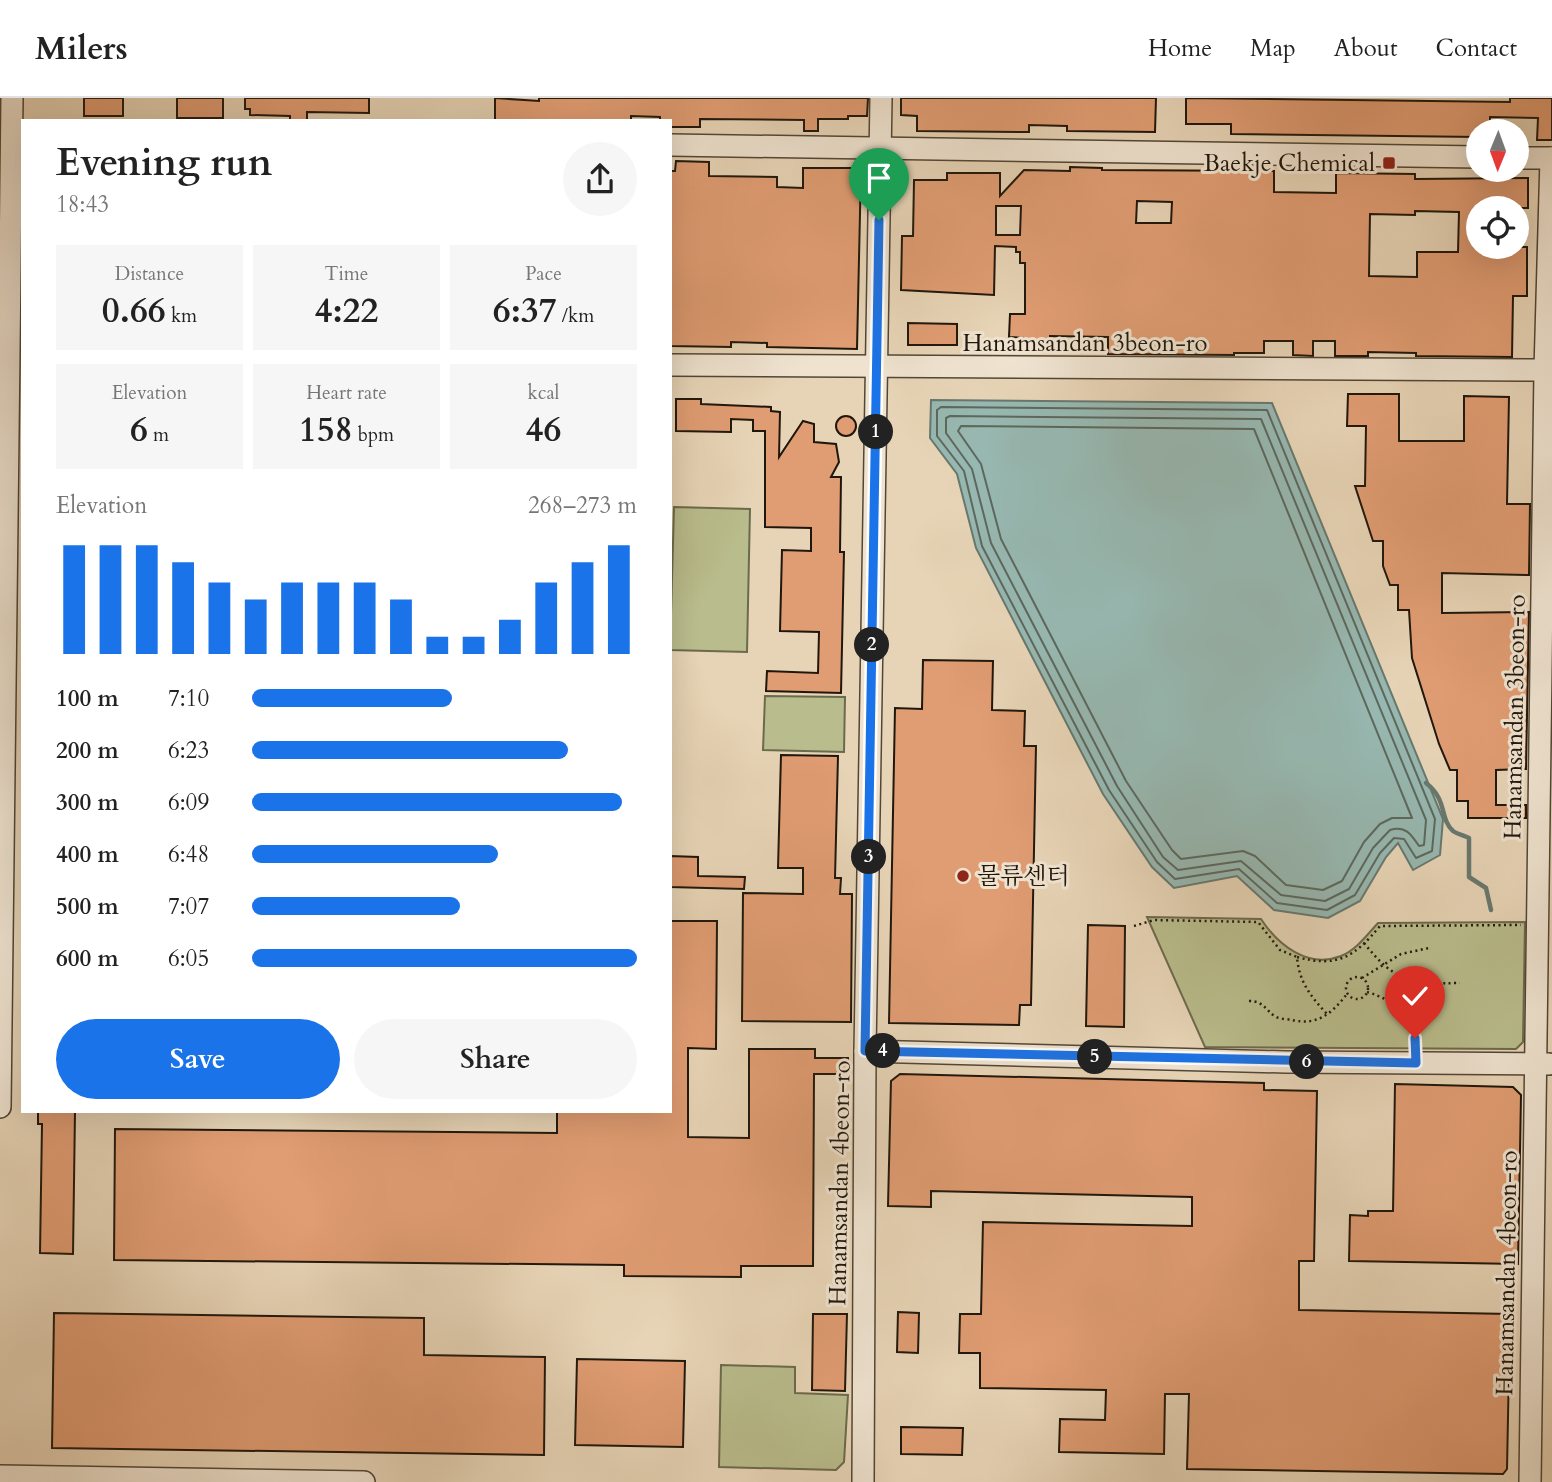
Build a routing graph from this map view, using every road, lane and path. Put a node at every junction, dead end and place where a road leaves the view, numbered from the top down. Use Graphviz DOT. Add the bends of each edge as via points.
graph roads {
  1 [pos="12,98"];
  2 [pos="881,98"];
  3 [pos="17,141"];
  4 [pos="672,145"];
  5 [pos="880,146"];
  6 [pos="1466,157"];
  7 [pos="1530,158"];
  8 [pos="1551,158"];
  9 [pos="11,355"];
  10 [pos="672,365"];
  11 [pos="877,368"];
  12 [pos="1545,370"];
  13 [pos="2,681"];
  14 [pos="1539,925"];
  15 [pos="1134,926"];
  16 [pos="1364,943"];
  17 [pos="1429,948"];
  18 [pos="1297,957"];
  19 [pos="1382,964"];
  20 [pos="1363,978"];
  21 [pos="1460,983"];
  22 [pos="1367,992"];
  23 [pos="1347,994"];
  24 [pos="1249,1001"];
  25 [pos="1328,1015"];
  26 [pos="1429,1017"];
  27 [pos="1411,1023"];
  28 [pos="0,1048"];
  29 [pos="865,1051"];
  30 [pos="1416,1063"];
  31 [pos="1545,1064"];
  32 [pos="0,1107"];
  33 [pos="0,1476"];
  34 [pos="365,1482"];
  35 [pos="863,1482"];
  36 [pos="1530,1482"];
  1 -- 3 [label="street"];
  2 -- 5 [label="street"];
  3 -- 9 [label="street"];
  4 -- 5 [label="street"];
  5 -- 6 [label="street"];
  5 -- 11 [label="street"];
  7 -- 8 [label="street, Hanamsandan 3beon-ro"];
  8 -- 12 [label="street, Hanamsandan 3beon-ro"];
  9 -- 13 [label="street"];
  10 -- 11 [label="street, Hanamsandan 3beon-ro"];
  11 -- 12 [label="street, Hanamsandan 3beon-ro"];
  11 -- 29 [label="street"];
  12 -- 14 [label="street, Hanamsandan 3beon-ro"];
  13 -- 28 [label="street"];
  14 -- 16 [label="path" via="1380,926"];
  14 -- 31 [label="street, Hanamsandan 3beon-ro"];
  15 -- 18 [label="path" via="1154,920 1258,922 1280,950"];
  16 -- 18 [label="path" via="1331,962"];
  16 -- 19 [label="path"];
  17 -- 19 [label="path"];
  18 -- 25 [label="path" via="1301,981"];
  19 -- 20 [label="path"];
  19 -- 21 [label="path" via="1412,983"];
  20 -- 22 [label="path"];
  20 -- 23 [label="path" via="1348,980"];
  22 -- 23 [label="path" via="1356,999"];
  22 -- 27 [label="path" via="1393,1002"];
  23 -- 25 [label="path"];
  24 -- 25 [label="path" via="1258,1001 1277,1017 1297,1021"];
  26 -- 27 [label="path"];
  27 -- 30 [label="path"];
  28 -- 32 [label="street"];
  29 -- 30 [label="street, Hanamsandan 4beon-ro"];
  29 -- 35 [label="street, Hanamsandan 4beon-ro"];
  30 -- 31 [label="street, Hanamsandan 4beon-ro"];
  31 -- 36 [label="street, Hanamsandan 4beon-ro"];
  33 -- 34 [label="street"];
}
